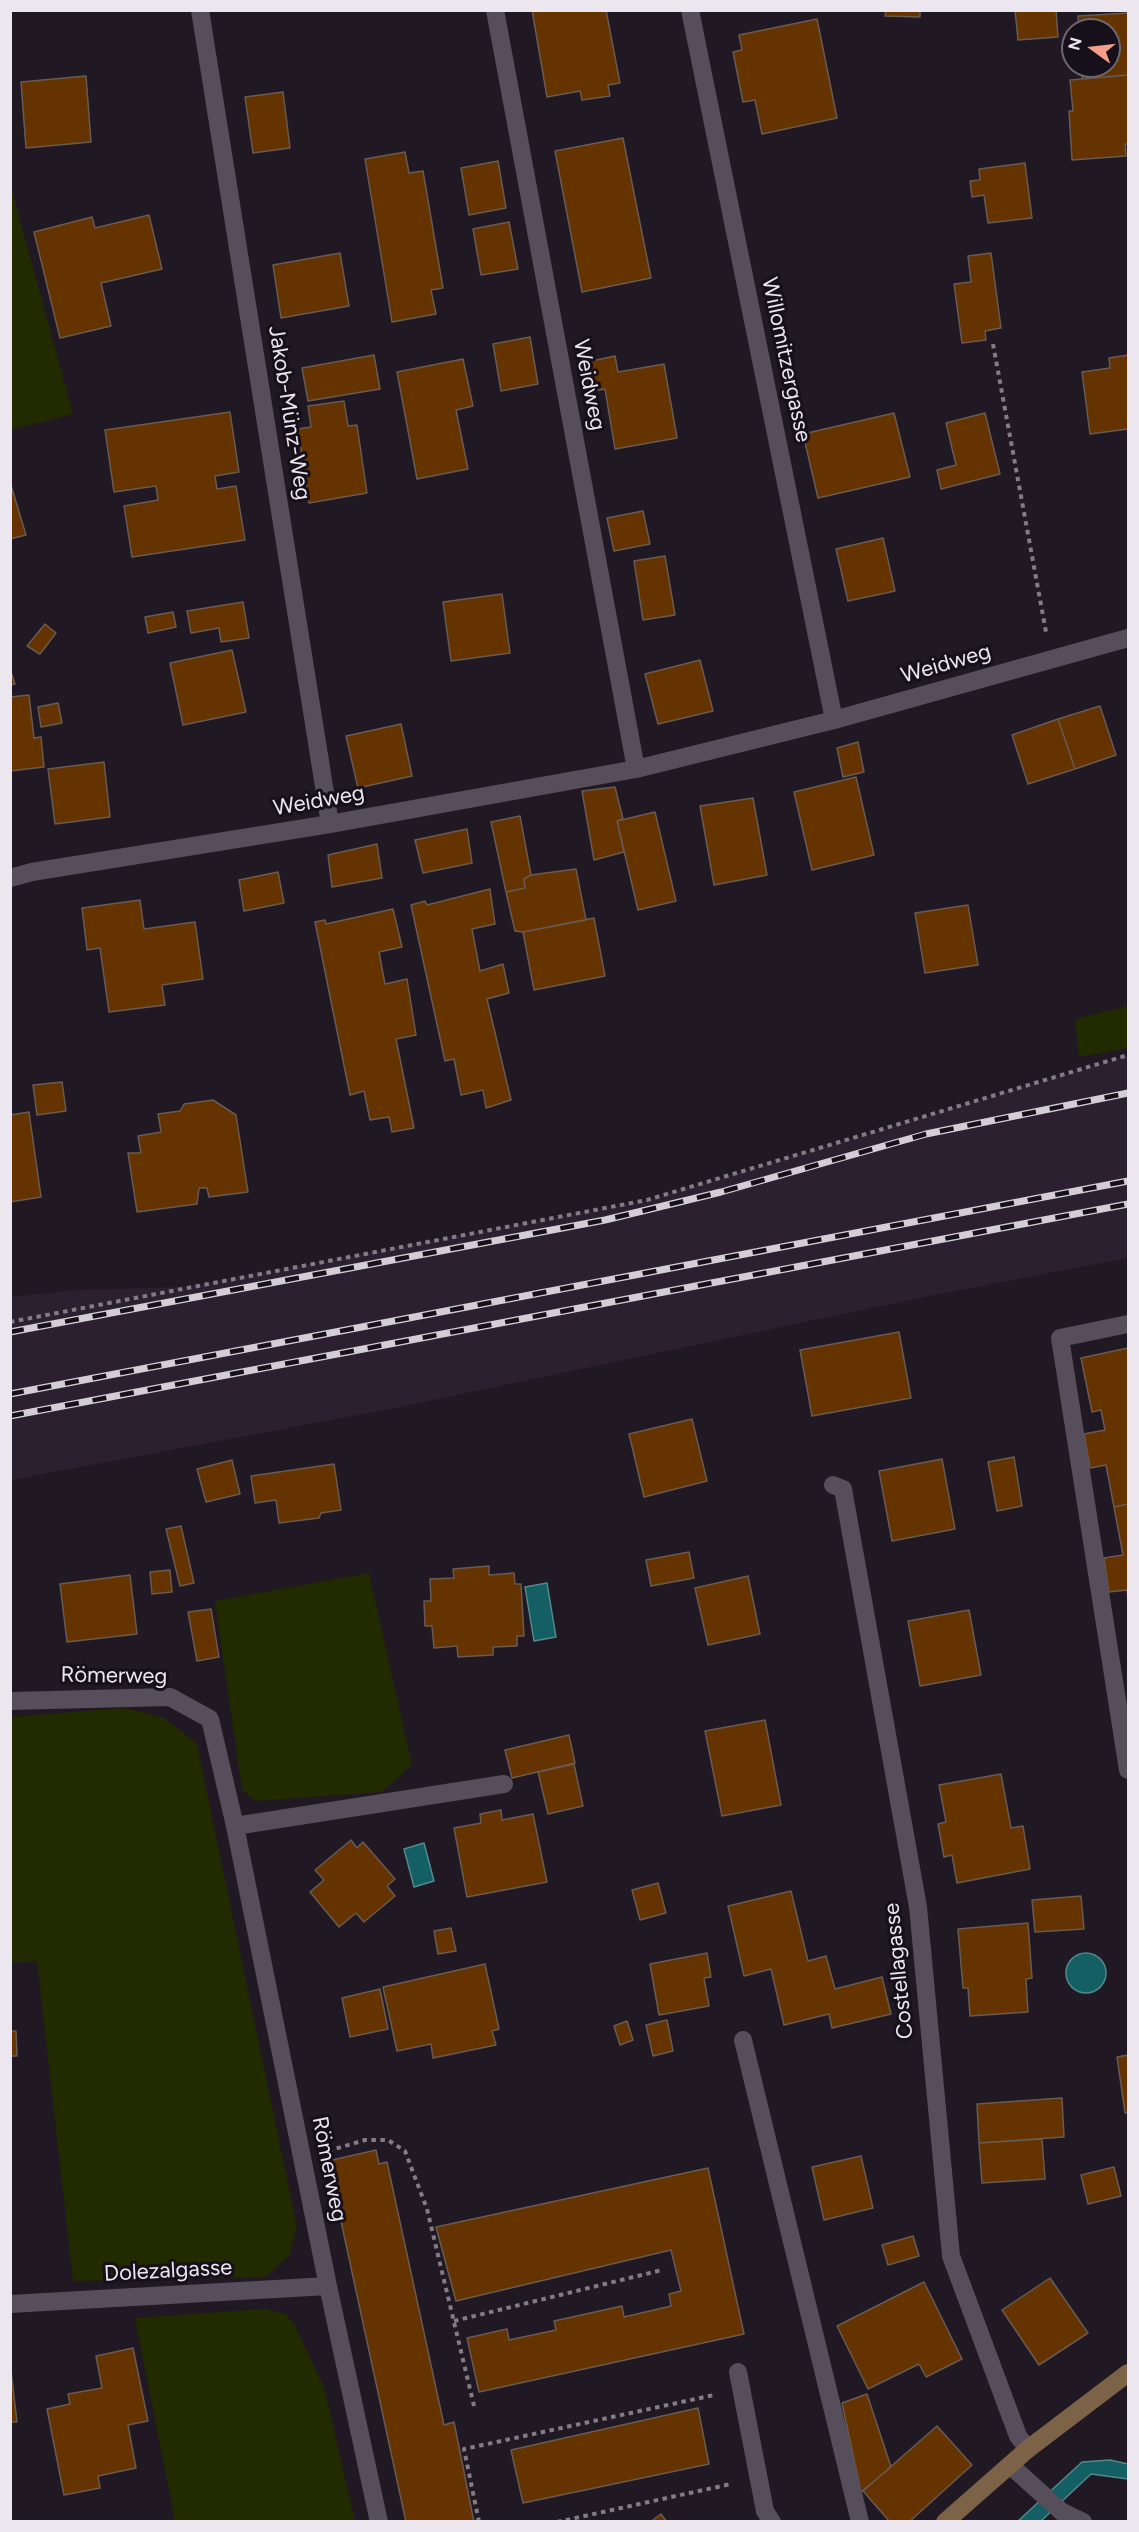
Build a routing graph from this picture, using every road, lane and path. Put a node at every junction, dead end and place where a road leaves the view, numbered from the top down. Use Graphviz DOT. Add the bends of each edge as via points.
graph roads {
  1 [pos="201,10"];
  2 [pos="495,10"];
  3 [pos="690,10"];
  4 [pos="993,344"];
  5 [pos="1128,638"];
  6 [pos="1051,660"];
  7 [pos="834,720"];
  8 [pos="636,769"];
  9 [pos="330,824"];
  10 [pos="10,878"];
  11 [pos="1128,1055"];
  12 [pos="10,1322"];
  13 [pos="1128,1324"];
  14 [pos="833,1485"];
  15 [pos="10,1701"];
  16 [pos="1128,1770"];
  17 [pos="504,1784"];
  18 [pos="235,1826"];
  19 [pos="743,2040"];
  20 [pos="319,2154"];
  21 [pos="662,2270"];
  22 [pos="328,2286"];
  23 [pos="10,2304"];
  24 [pos="454,2321"];
  25 [pos="1128,2373"];
  26 [pos="740,2381"];
  27 [pos="475,2410"];
  28 [pos="1028,2449"];
  29 [pos="1010,2465"];
  30 [pos="758,2478"];
  31 [pos="379,2522"];
  32 [pos="479,2522"];
  33 [pos="556,2522"];
  34 [pos="772,2522"];
  35 [pos="860,2522"];
  36 [pos="945,2522"];
  37 [pos="1083,2522"];
  1 -- 9 [label="street, Jakob-Münz-Weg"];
  2 -- 8 [label="street, Weidweg"];
  3 -- 7 [label="street, Willomitzergasse"];
  4 -- 6 [label="path"];
  5 -- 6 [label="street, Weidweg"];
  6 -- 7 [label="street, Weidweg"];
  7 -- 8 [label="street, Weidweg"];
  8 -- 9 [label="street, Weidweg"];
  9 -- 10 [label="street, Weidweg"];
  11 -- 12 [label="path" via="647,1200"];
  13 -- 16 [label="street" via="1060,1338"];
  14 -- 28 [label="street, Costellagasse" via="843,1489 918,1907 951,2256 1018,2436"];
  15 -- 18 [label="street, Römerweg" via="170,1697 210,1719"];
  17 -- 18 [label="street"];
  18 -- 22 [label="street, Römerweg"];
  19 -- 35 [label="street"];
  20 -- 24 [label="path" via="365,2140 388,2140 405,2151 427,2209"];
  21 -- 24 [label="path"];
  22 -- 23 [label="street, Dolezalgasse"];
  22 -- 31 [label="street, Römerweg"];
  24 -- 27 [label="path"];
  25 -- 28 [label="main road"];
  26 -- 30 [label="street"];
  26 -- 32 [label="path" via="464,2449"];
  28 -- 29 [label="main road"];
  29 -- 36 [label="main road"];
  29 -- 37 [label="street" via="1062,2512"];
  30 -- 33 [label="path"];
  30 -- 34 [label="street" via="765,2511"];
}
